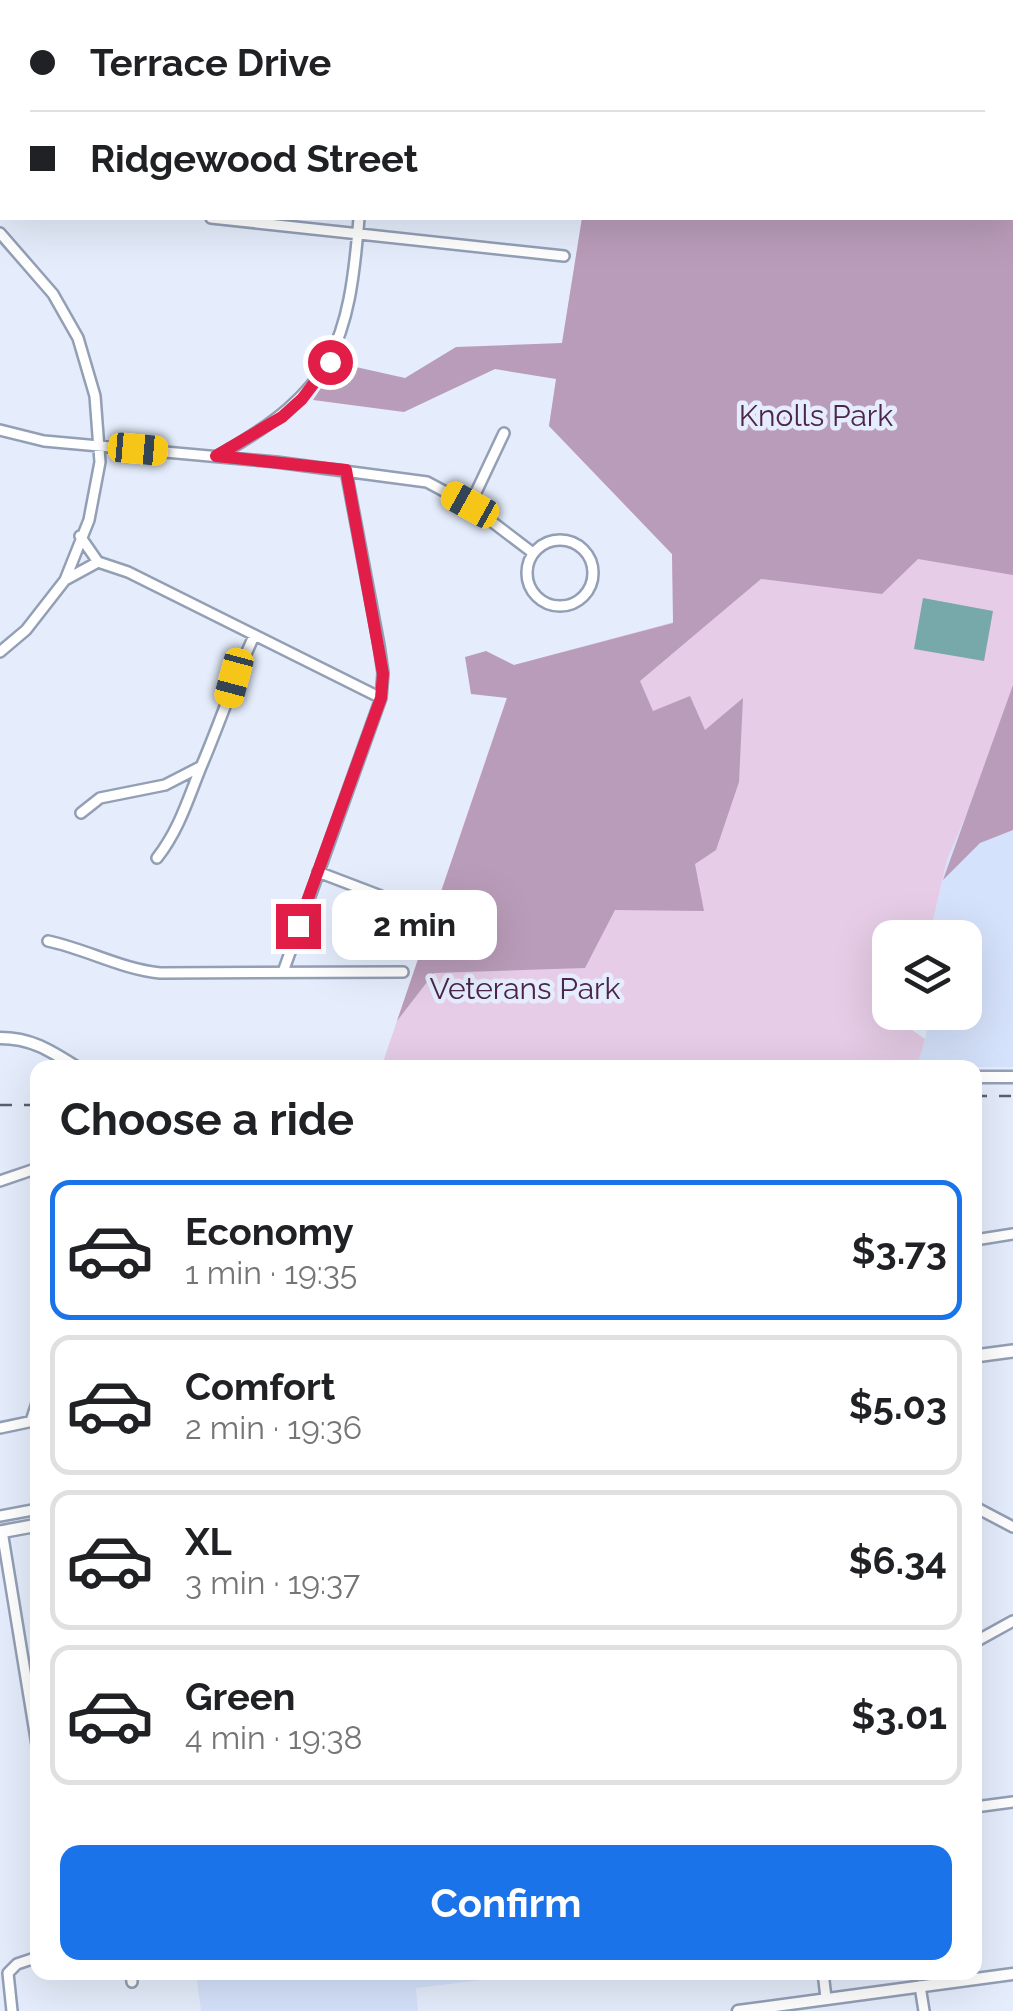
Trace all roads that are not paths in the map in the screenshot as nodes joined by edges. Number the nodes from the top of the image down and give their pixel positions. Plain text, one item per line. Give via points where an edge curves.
1 (229, 220) edge
2 (359, 220) edge
3 (0, 233) edge
4 (358, 234) junction
5 (11, 245) junction
6 (0, 254) edge
7 (564, 256) dead end
8 (0, 430) edge
9 (504, 432) dead end
10 (99, 446) junction
11 (216, 456) junction
12 (346, 470) junction
13 (470, 505) junction
14 (80, 536) junction
15 (533, 552) junction
16 (98, 562) junction
17 (65, 580) junction
18 (254, 636) junction
19 (0, 652) edge
20 (381, 698) junction
21 (202, 765) junction
22 (81, 813) dead end
23 (157, 858) dead end
24 (318, 872) junction
25 (381, 896) dead end
26 (48, 941) dead end
27 (284, 972) junction
28 (403, 972) dead end
29 (0, 1038) edge
30 (66, 1060) edge
31 (982, 1077) edge
32 (1013, 1077) edge
33 (30, 1171) edge
34 (0, 1181) edge
35 (1013, 1234) edge
36 (982, 1239) edge
37 (1013, 1350) edge
38 (982, 1355) edge
39 (30, 1422) edge
40 (0, 1428) edge
41 (30, 1510) edge
42 (982, 1510) edge
43 (0, 1516) edge
44 (30, 1526) edge
45 (1013, 1526) edge
46 (1, 1531) edge
47 (1013, 1620) edge
48 (982, 1638) edge
49 (30, 1703) edge
50 (1013, 1802) edge
51 (982, 1806) edge
52 (30, 1960) edge
53 (4, 1972) edge
54 (1013, 1974) edge
55 (982, 1978) edge
56 (824, 1980) edge
57 (966, 1980) edge
58 (920, 1986) junction
59 (826, 1998) junction
60 (12, 2011) edge
61 (738, 2011) edge
62 (924, 2011) edge

1 - 4 street
2 - 4 street
3 - 5 street
4 - 7 street
4 - 11 street via 350,306 330,362 282,417
5 - 6 street
5 - 10 street via 53,294 78,338 95,396
8 - 10 street
9 - 13 street
10 - 11 street
10 - 14 street via 89,520
11 - 12 street
12 - 13 street via 427,482
12 - 20 street via 383,674
13 - 15 street
14 - 16 street
14 - 17 street
15 - 15 street via 552,540 575,543 594,571 587,593 570,605 540,600 526,572
16 - 17 street
16 - 18 street
17 - 19 street
18 - 20 street
18 - 21 street
20 - 24 street
21 - 22 street via 165,785 100,798
21 - 23 street
24 - 25 street
24 - 27 street
26 - 27 street via 143,972
27 - 28 street
29 - 30 street via 46,1046
31 - 32 street
33 - 34 street
35 - 36 street
37 - 38 main road
39 - 40 street
41 - 43 street
42 - 45 street
44 - 46 main road
46 - 49 street
47 - 48 street
50 - 51 street
52 - 53 street
53 - 60 street
54 - 55 street
56 - 59 street
57 - 58 street
58 - 59 street
58 - 62 street
59 - 61 street

